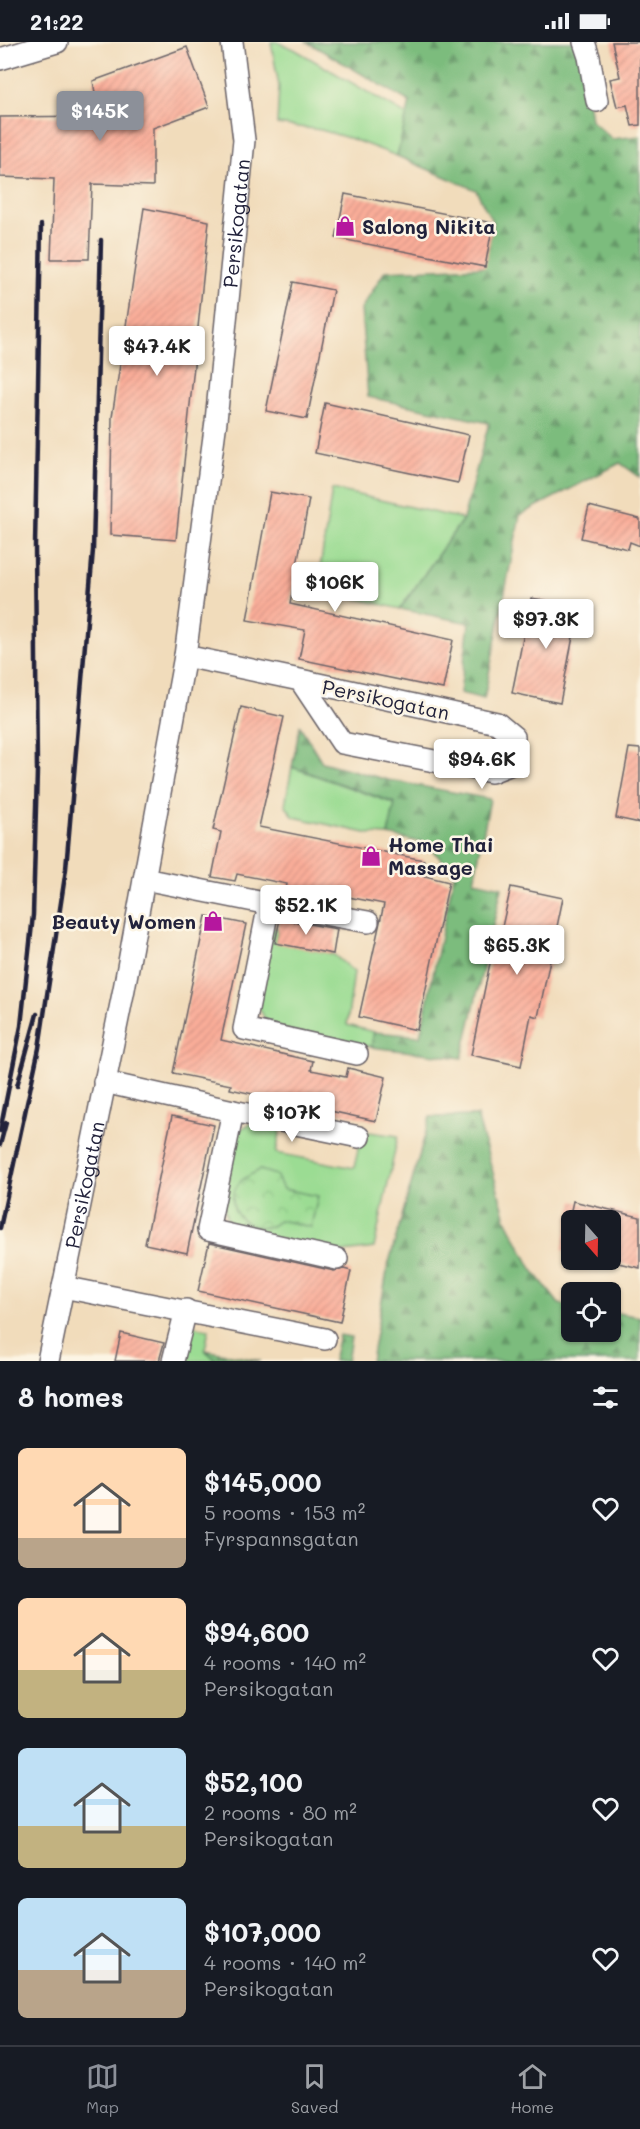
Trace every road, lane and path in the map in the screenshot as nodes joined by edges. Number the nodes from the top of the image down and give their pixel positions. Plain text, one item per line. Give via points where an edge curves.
1 (57, 42) edge
2 (232, 42) edge
3 (584, 42) edge
4 (0, 59) edge
5 (597, 101) dead end
6 (185, 656) junction
7 (300, 680) junction
8 (144, 879) junction
9 (269, 904) junction
10 (368, 922) dead end
11 (357, 1054) dead end
12 (104, 1082) junction
13 (233, 1111) junction
14 (359, 1137) dead end
15 (338, 1259) dead end
16 (63, 1287) junction
17 (186, 1310) junction
18 (325, 1339) dead end
19 (48, 1361) edge
20 (173, 1361) edge

1 - 4 street
2 - 6 street, Persikogatan via 244,140 216,421
3 - 5 street
6 - 7 street, Persikogatan
6 - 8 street, Persikogatan
7 - 7 street, Persikogatan via 342,743 491,772 509,765 514,737 497,723
8 - 9 street
8 - 12 street, Persikogatan
9 - 10 street
9 - 11 street via 244,1029
12 - 13 street
12 - 16 street, Persikogatan
13 - 14 street
13 - 15 street via 208,1230
16 - 17 street
16 - 19 street, Persikogatan
17 - 18 street
17 - 20 street

